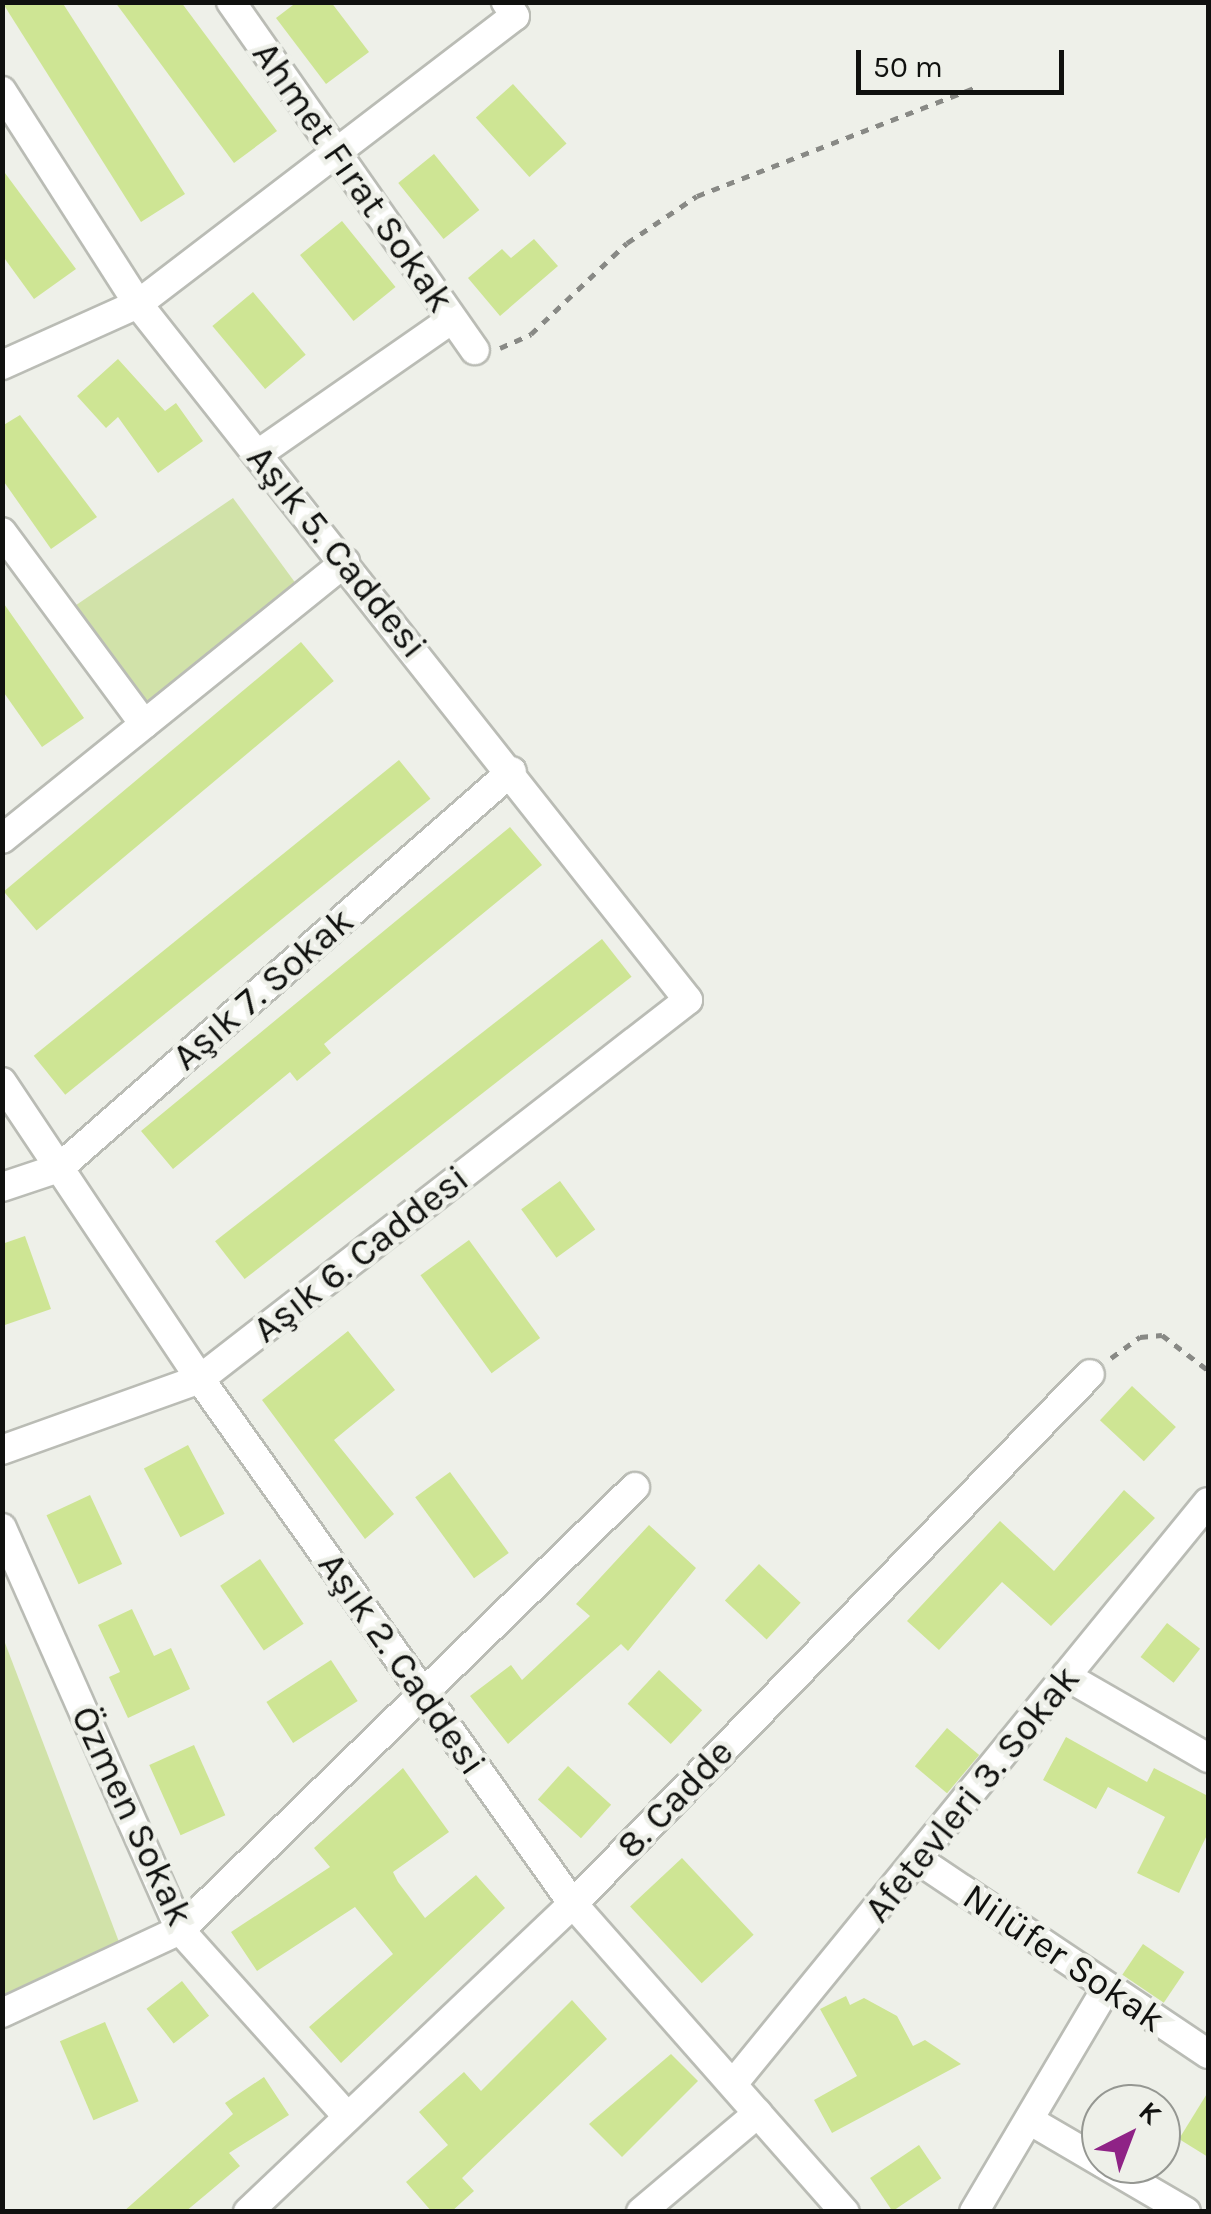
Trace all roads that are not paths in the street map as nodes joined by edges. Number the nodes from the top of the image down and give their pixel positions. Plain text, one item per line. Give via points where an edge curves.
1 (231, 2) edge
2 (511, 9) edge
3 (2, 91) edge
4 (335, 154) junction
5 (138, 304) junction
6 (452, 318) junction
7 (475, 350) road end
8 (2, 365) edge
9 (258, 454) junction
10 (2, 532) edge
11 (344, 562) junction
12 (144, 724) junction
13 (512, 771) junction
14 (2, 839) edge
15 (688, 1000) joint
16 (2, 1082) edge
17 (60, 1168) junction
18 (2, 1187) edge
19 (1090, 1374) road end
20 (200, 1379) junction
21 (2, 1450) edge
22 (635, 1487) dead end
23 (1208, 1502) edge
24 (2, 1528) edge
25 (1066, 1676) junction
26 (423, 1693) junction
27 (1208, 1758) edge
28 (920, 1862) junction
29 (573, 1904) junction
30 (180, 1930) junction
31 (1108, 1987) junction
32 (2, 2013) edge
33 (1208, 2054) edge
34 (733, 2084) junction
35 (758, 2113) junction
36 (348, 2117) junction
37 (1028, 2120) junction
38 (1081, 2150) edge
39 (1139, 2184) edge
40 (248, 2212) edge
41 (641, 2212) edge
42 (846, 2212) edge
43 (974, 2212) edge
44 (1186, 2212) edge

1 - 4 street, Ahmet Fırat Sokak
2 - 4 street
3 - 5 street, Aşık 5. Caddesi
4 - 5 street
4 - 6 street, Ahmet Fırat Sokak
5 - 8 street
5 - 9 street, Aşık 5. Caddesi
6 - 7 street, Ahmet Fırat Sokak
6 - 9 street
9 - 11 street, Aşık 5. Caddesi
10 - 12 street
11 - 12 street
11 - 13 street, Aşık 5. Caddesi
12 - 14 street
13 - 15 street, Aşık 5. Caddesi
13 - 17 street, Aşık 7. Sokak
15 - 20 street, Aşık 6. Caddesi
16 - 17 street, Aşık 2. Caddesi
17 - 18 street, Aşık 7. Sokak
17 - 20 street, Aşık 2. Caddesi
19 - 29 street, 8. Cadde
20 - 21 street, Aşık 6. Caddesi
20 - 26 street, Aşık 2. Caddesi
22 - 26 street
23 - 25 street, Afetevleri 3. Sokak
24 - 30 street, Özmen Sokak
25 - 27 street
25 - 28 street, Afetevleri 3. Sokak
26 - 29 street, Aşık 2. Caddesi
26 - 30 street
28 - 31 street, Nilüfer Sokak
28 - 34 street, Afetevleri 3. Sokak
29 - 34 street, Aşık 2. Caddesi
29 - 36 street, 8. Cadde
30 - 32 street
30 - 36 street, Özmen Sokak
31 - 33 street, Nilüfer Sokak
31 - 37 street
34 - 35 street, Aşık 2. Caddesi
35 - 41 street
35 - 42 street, Aşık 2. Caddesi
36 - 40 street, 8. Cadde
37 - 38 street
37 - 43 street
39 - 44 street

